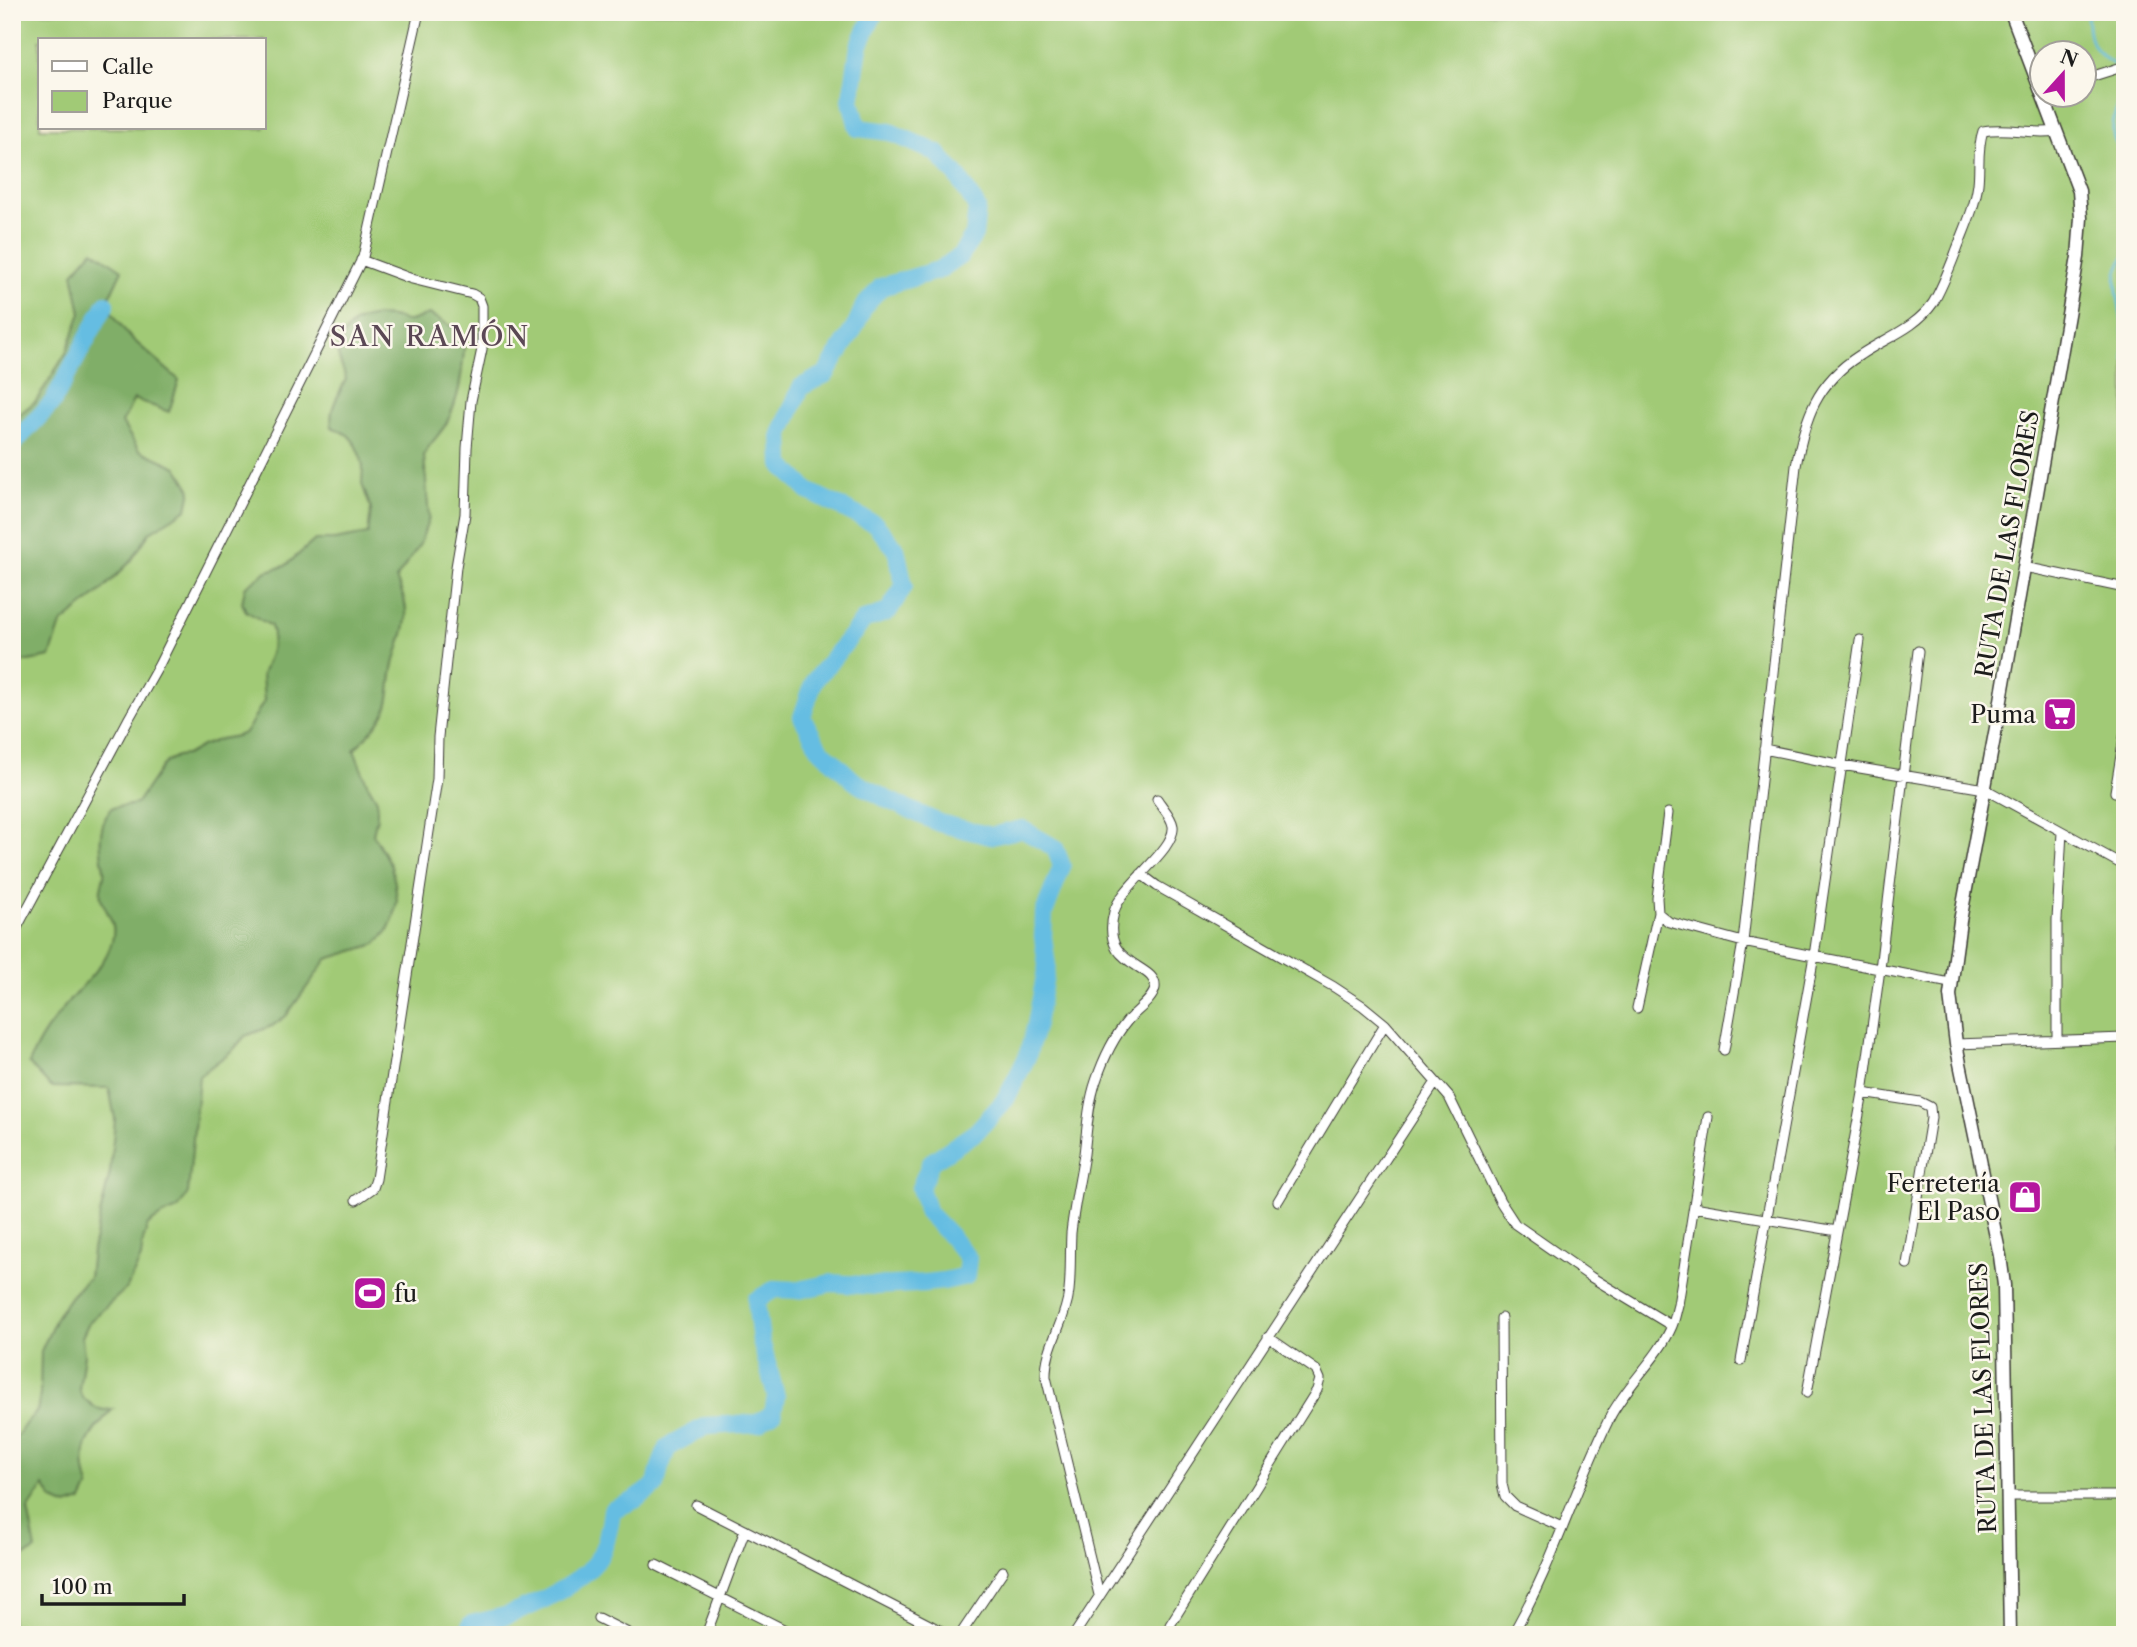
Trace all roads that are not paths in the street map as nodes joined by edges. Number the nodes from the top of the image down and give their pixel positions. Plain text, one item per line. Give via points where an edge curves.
1 (419, 12) edge
2 (2011, 12) edge
3 (2028, 57) edge
4 (2125, 66) edge
5 (2098, 75) edge
6 (2047, 108) edge
7 (2056, 131) junction
8 (361, 260) junction
9 (2024, 566) junction
10 (2125, 588) edge
11 (1860, 640) dead end
12 (1918, 651) dead end
13 (2125, 731) edge
14 (1764, 749) junction
15 (1842, 765) junction
16 (1902, 775) junction
17 (1985, 789) junction
18 (2115, 792) dead end
19 (1157, 799) dead end
20 (1668, 813) dead end
21 (2062, 832) junction
22 (2125, 866) edge
23 (1141, 874) junction
24 (1658, 913) junction
25 (12, 937) edge
26 (1743, 942) junction
27 (1814, 956) junction
28 (1880, 968) junction
29 (1950, 983) junction
30 (1637, 1007) dead end
31 (1385, 1024) junction
32 (2125, 1038) edge
33 (2057, 1040) junction
34 (1956, 1044) junction
35 (1724, 1050) dead end
36 (1436, 1082) junction
37 (1863, 1093) junction
38 (1708, 1117) dead end
39 (356, 1200) dead end
40 (1278, 1201) dead end
41 (1694, 1207) junction
42 (1766, 1220) junction
43 (1837, 1231) junction
44 (1907, 1264) dead end
45 (1500, 1318) dead end
46 (1672, 1326) junction
47 (1268, 1337) junction
48 (1741, 1362) dead end
49 (1807, 1393) dead end
50 (2009, 1496) junction
51 (2125, 1496) edge
52 (696, 1505) dead end
53 (1562, 1527) junction
54 (744, 1530) junction
55 (656, 1565) dead end
56 (1003, 1571) dead end
57 (1099, 1595) junction
58 (720, 1597) junction
59 (598, 1618) dead end
60 (1170, 1625) dead end
61 (632, 1635) edge
62 (706, 1635) edge
63 (795, 1635) edge
64 (949, 1635) edge
65 (960, 1635) edge
66 (1074, 1635) edge
67 (1513, 1635) edge
68 (2010, 1635) edge

1 - 8 street
2 - 3 main road, RUTA DE LAS FLORES
4 - 5 street
6 - 7 main road, RUTA DE LAS FLORES
7 - 9 main road, RUTA DE LAS FLORES via 2079,191 2081,218
7 - 14 street via 1983,131 1974,204 1932,304 1901,333 1859,355 1830,380 1815,401 1802,432 1796,466
8 - 25 street via 159,666
8 - 39 street via 479,298 482,349 471,401 465,514 437,779 376,1179 373,1188
9 - 10 street
9 - 17 main road, RUTA DE LAS FLORES
11 - 15 street
12 - 16 street
13 - 18 street
14 - 15 street
14 - 26 street
15 - 16 street
15 - 27 street
16 - 17 street
16 - 28 street
17 - 21 street
17 - 29 main road, RUTA DE LAS FLORES
19 - 23 street via 1174,829
20 - 24 street
21 - 22 street
21 - 33 street
23 - 31 street via 1334,987
23 - 57 street via 1115,909 1113,939 1120,954 1148,972 1156,986 1106,1055 1095,1083 1073,1222 1069,1293 1045,1363
24 - 26 street via 1669,922
24 - 30 street
26 - 27 street
26 - 35 street
27 - 28 street
27 - 42 street
28 - 29 street
28 - 37 street
29 - 34 main road, RUTA DE LAS FLORES
31 - 36 street
31 - 40 street
32 - 33 street
33 - 34 street
34 - 50 main road, RUTA DE LAS FLORES via 2004,1285
36 - 46 street via 1449,1097 1515,1224
36 - 47 street
37 - 43 street
37 - 44 street via 1930,1107
38 - 41 street
41 - 42 street
41 - 46 street
42 - 43 street
42 - 48 street
43 - 49 street
45 - 53 street via 1502,1484 1515,1506
46 - 53 street via 1609,1418
47 - 57 street
47 - 60 street via 1315,1370 1320,1380 1317,1390
50 - 51 street
50 - 68 main road, RUTA DE LAS FLORES
52 - 54 street
53 - 67 street via 1532,1602
54 - 58 street
54 - 64 street
55 - 58 street
56 - 65 street
57 - 66 street
58 - 62 street
58 - 63 street
59 - 61 street

